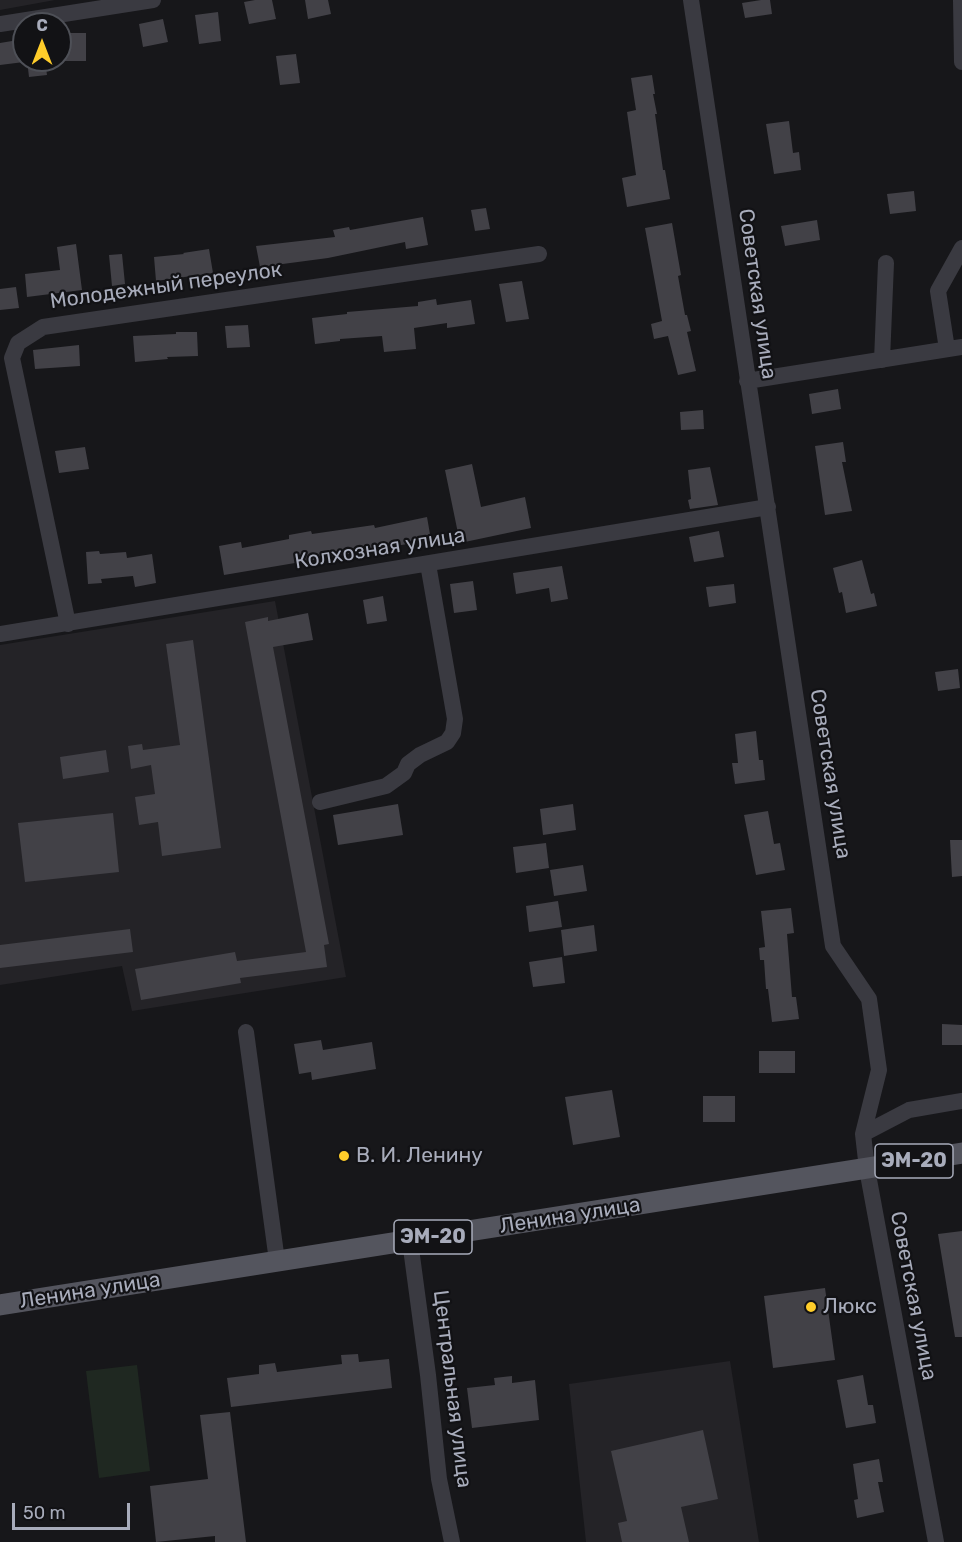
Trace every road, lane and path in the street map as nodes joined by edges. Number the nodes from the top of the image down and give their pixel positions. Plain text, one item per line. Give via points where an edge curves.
1 (153, 0) edge
2 (691, 0) edge
3 (961, 0) edge
4 (0, 24) edge
5 (962, 62) edge
6 (962, 248) edge
7 (539, 254) dead end
8 (886, 263) dead end
9 (955, 348) edge
10 (882, 360) junction
11 (747, 381) junction
12 (768, 507) junction
13 (429, 564) junction
14 (68, 624) junction
15 (0, 634) edge
16 (320, 802) dead end
17 (246, 1032) dead end
18 (962, 1101) edge
19 (863, 1134) junction
20 (962, 1154) edge
21 (867, 1169) junction
22 (410, 1241) junction
23 (277, 1261) junction
24 (0, 1305) edge
25 (452, 1542) edge
26 (936, 1542) edge

1 - 4 street
2 - 11 street, Советская улица
3 - 5 street
6 - 9 street via 938,291
7 - 14 street, Молодежный переулок via 43,327 18,343 12,358
8 - 10 street
9 - 10 street
10 - 11 street
11 - 12 street, Советская улица
12 - 13 street, Колхозная улица
12 - 19 street, Советская улица via 833,946 869,999 879,1070
13 - 14 street, Колхозная улица
13 - 16 street via 455,719 453,733 447,742 408,764 404,773 386,786
14 - 15 street, Колхозная улица
17 - 23 street
18 - 19 street via 909,1110
19 - 21 street, Советская улица
20 - 21 main road, Ленина улица / ЭМ-20
21 - 22 main road, Ленина улица / ЭМ-20
21 - 26 street, Советская улица
22 - 23 main road, Ленина улица / ЭМ-20
22 - 25 street, Центральная улица via 439,1479
23 - 24 main road, Ленина улица / ЭМ-20

